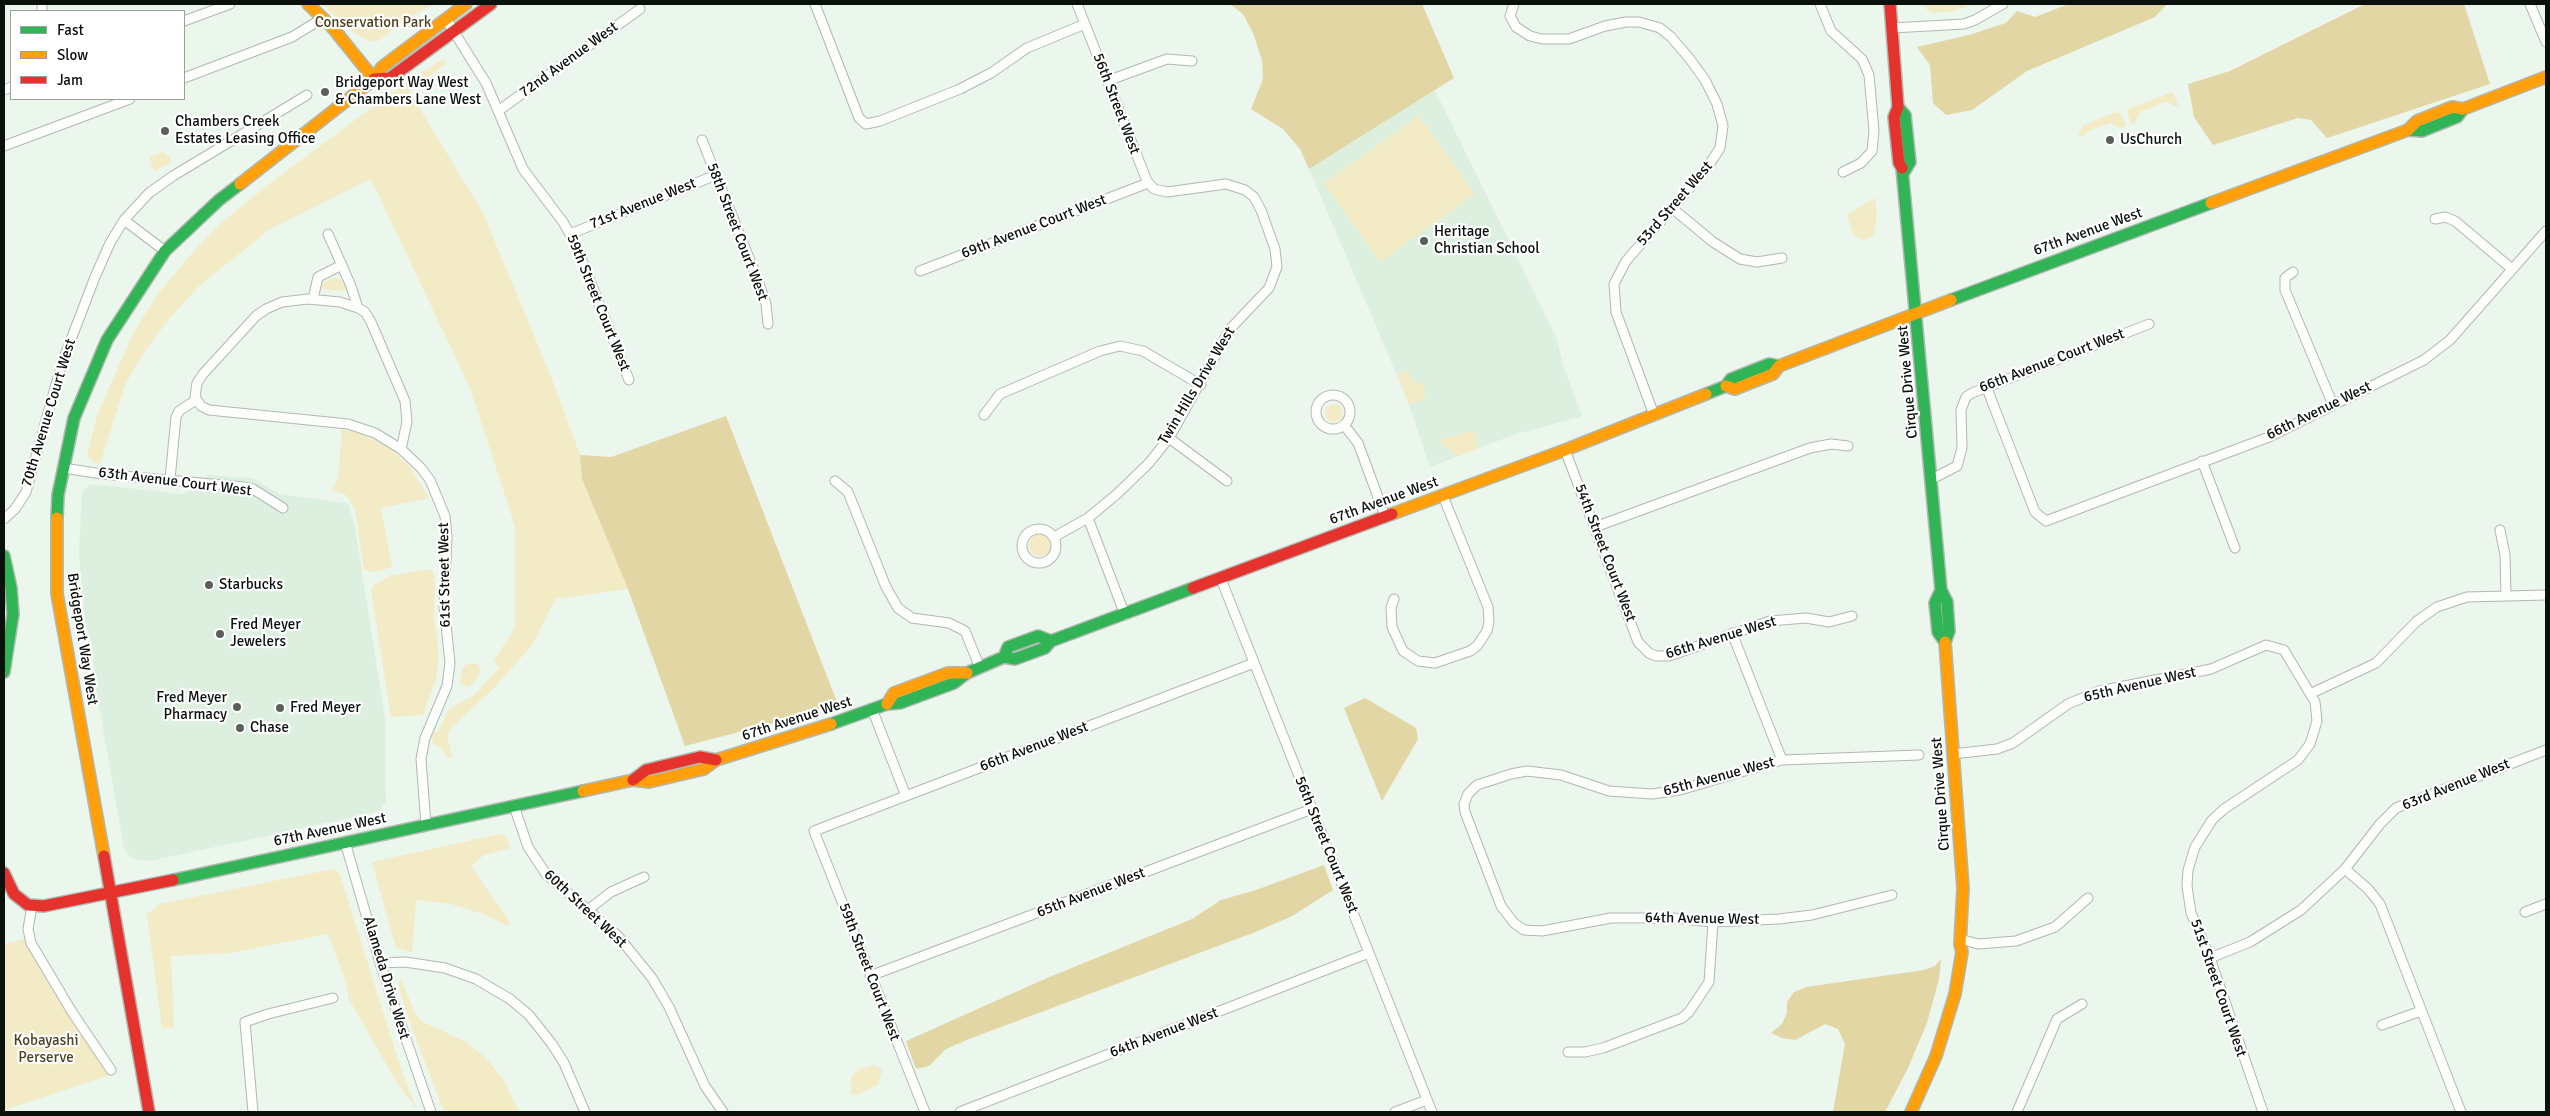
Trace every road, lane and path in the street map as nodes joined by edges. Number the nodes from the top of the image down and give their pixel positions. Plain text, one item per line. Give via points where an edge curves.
1 (230, 4) edge
2 (308, 4) edge
3 (466, 4) edge
4 (491, 4) edge
5 (815, 4) edge
6 (1077, 4) edge
7 (1514, 4) edge
8 (1820, 4) edge
9 (1890, 4) edge
10 (2003, 4) edge
11 (2530, 4) edge
12 (640, 9) dead end
13 (323, 18) junction
14 (446, 19) junction
15 (185, 21) edge
16 (1085, 24) junction
17 (1892, 28) junction
18 (453, 31) junction
19 (2546, 42) edge
20 (1192, 61) dead end
21 (2546, 77) edge
22 (185, 78) edge
23 (374, 79) junction
24 (1107, 81) junction
25 (308, 95) dead end
26 (127, 100) edge
27 (498, 111) junction
28 (702, 140) dead end
29 (4, 146) edge
30 (1843, 172) dead end
31 (716, 175) junction
32 (1148, 183) junction
33 (1672, 208) junction
34 (2435, 219) dead end
35 (124, 220) junction
36 (2546, 231) edge
37 (328, 234) dead end
38 (570, 234) junction
39 (165, 251) junction
40 (1782, 258) dead end
41 (342, 265) junction
42 (2512, 269) junction
43 (920, 271) dead end
44 (2294, 272) dead end
45 (313, 299) junction
46 (358, 308) junction
47 (1917, 313) junction
48 (768, 324) dead end
49 (2149, 324) dead end
50 (630, 380) dead end
51 (1201, 385) junction
52 (1986, 386) junction
53 (196, 400) junction
54 (2333, 405) junction
55 (984, 415) dead end
56 (1654, 415) junction
57 (1344, 425) dead end
58 (1169, 438) junction
59 (1848, 446) dead end
60 (401, 449) junction
61 (1565, 450) junction
62 (2202, 462) junction
63 (63, 468) junction
64 (170, 479) junction
65 (1932, 479) junction
66 (836, 481) dead end
67 (1227, 481) dead end
68 (1443, 496) junction
69 (283, 508) dead end
70 (1385, 516) junction
71 (1088, 518) junction
72 (4, 519) edge
73 (1595, 527) junction
74 (2500, 530) dead end
75 (1054, 537) dead end
76 (2235, 548) dead end
77 (4, 556) edge
78 (1221, 579) junction
79 (2546, 594) edge
80 (2506, 595) junction
81 (1394, 599) dead end
82 (1125, 615) junction
83 (1852, 616) dead end
84 (1732, 633) junction
85 (1649, 653) joint
86 (1254, 663) junction
87 (980, 668) junction
88 (4, 672) edge
89 (2312, 693) junction
90 (872, 709) junction
91 (2546, 750) edge
92 (1953, 754) junction
93 (1919, 755) dead end
94 (1782, 760) junction
95 (906, 796) junction
96 (514, 806) junction
97 (1312, 809) junction
98 (426, 825) junction
99 (814, 831) joint
100 (345, 842) junction
101 (2345, 869) junction
102 (4, 873) edge
103 (644, 878) dead end
104 (112, 894) junction
105 (1892, 895) dead end
106 (2088, 898) dead end
107 (2546, 904) edge
108 (32, 906) junction
109 (589, 909) junction
110 (2525, 912) dead end
111 (1712, 922) junction
112 (1514, 923) joint
113 (1960, 942) junction
114 (1369, 953) junction
115 (2210, 958) junction
116 (380, 963) junction
117 (870, 976) junction
118 (333, 998) dead end
119 (2082, 1004) dead end
120 (2421, 1011) junction
121 (2382, 1025) dead end
122 (1568, 1052) dead end
123 (111, 1070) dead end
124 (1427, 1100) junction
125 (149, 1112) edge
126 (253, 1112) edge
127 (432, 1112) edge
128 (585, 1112) edge
129 (723, 1112) edge
130 (925, 1112) edge
131 (960, 1112) edge
132 (1394, 1112) edge
133 (1432, 1112) edge
134 (1902, 1112) edge
135 (1911, 1112) edge
136 (2017, 1112) edge
137 (2263, 1112) edge
138 (2461, 1112) edge

1 - 15 street
2 - 13 street
3 - 14 street, Bridgeport Way West
4 - 18 street, Bridgeport Way West
5 - 16 street via 859,118 866,124 931,101 986,76 1027,48
6 - 16 street, 56th Street West
7 - 33 street, 53rd Street West via 1510,16 1516,27 1542,39 1569,39 1614,23 1639,22 1660,28 1672,36 1714,96 1723,136 1714,158
8 - 30 street via 1831,31 1862,59 1869,75 1874,131 1872,151 1862,163
9 - 17 street, Cirque Drive West
10 - 17 street via 1964,24
11 - 19 street
12 - 27 street, 72nd Avenue West
13 - 22 street via 292,37
13 - 23 street
14 - 18 street, 59th Street Court West
14 - 23 street, Bridgeport Way West via 382,67
16 - 24 street, 56th Street West
17 - 47 street, Cirque Drive West via 1898,107 1905,115 1910,162 1904,172
18 - 23 street, Bridgeport Way West via 390,78
18 - 27 street, 59th Street Court West via 477,66
20 - 24 street via 1167,59
21 - 47 street, 67th Avenue West via 2464,109 2457,117 2422,131 2408,130
23 - 39 street, Bridgeport Way West via 219,200
24 - 32 street, 56th Street West
25 - 35 street, 70th Avenue Court West via 173,176 149,193
26 - 29 street
27 - 38 street, 59th Street Court West via 523,169
28 - 31 street, 58th Street Court West
31 - 38 street, 71st Avenue West
31 - 48 street, 58th Street Court West via 761,288
32 - 43 street, 69th Avenue Court West
32 - 51 street, Twin Hills Drive West via 1158,191 1167,192 1221,184 1241,187 1257,201 1275,249 1276,272 1269,288 1230,329
33 - 40 street via 1713,242 1740,259 1757,262
33 - 56 street, 53rd Street West via 1621,268 1613,293 1620,324
34 - 42 street via 2445,217 2455,221
35 - 39 street
35 - 72 street, 70th Avenue Court West via 95,277 62,363 26,492
36 - 42 street, 66th Avenue West
37 - 41 street
38 - 50 street, 59th Street Court West
39 - 63 street, Bridgeport Way West via 107,340 74,418
41 - 45 street via 318,277
41 - 46 street
42 - 54 street, 66th Avenue West via 2441,348 2424,360
44 - 54 street via 2285,278 2285,290
45 - 46 street
45 - 53 street via 282,302 256,316 200,378
46 - 60 street via 371,322 405,401 407,422
47 - 56 street, 67th Avenue West via 1779,366 1773,374 1735,389 1726,386
47 - 65 street, Cirque Drive West
49 - 52 street, 66th Avenue Court West
51 - 55 street via 1143,351 1120,346 1100,351 1000,394
51 - 58 street, Twin Hills Drive West
52 - 62 street, 66th Avenue West via 2036,512 2046,520
52 - 65 street, 66th Avenue Court West via 1962,403 1962,448 1957,466
53 - 60 street via 204,408 217,411 348,424 376,433
53 - 64 street via 176,417
54 - 62 street, 66th Avenue West via 2269,436
56 - 61 street, 67th Avenue West
57 - 70 street via 1358,443
58 - 67 street
58 - 71 street, Twin Hills Drive West via 1134,479
59 - 73 street via 1832,444 1810,448
60 - 98 street, 61st Street West via 422,468 434,488 445,516 447,536 444,606 449,674 442,700 425,738 422,755
61 - 68 street, 67th Avenue West
61 - 73 street, 54th Street Court West
62 - 76 street
63 - 64 street, 63th Avenue Court West
63 - 104 street, Bridgeport Way West via 56,519 58,594
64 - 69 street, 63th Avenue Court West via 254,490
65 - 92 street, Cirque Drive West via 1941,590 1947,602 1949,631 1945,642
66 - 87 street via 848,492 886,587 898,608 912,618 950,623 965,631
68 - 70 street, 67th Avenue West
68 - 81 street via 1488,607 1487,631 1470,651 1435,663 1418,661 1403,651 1392,627
70 - 78 street, 67th Avenue West
71 - 75 street, Twin Hills Drive West
71 - 82 street
73 - 85 street, 54th Street Court West via 1638,642
74 - 80 street via 2505,555
77 - 88 street via 13,614
78 - 82 street, 67th Avenue West
78 - 86 street, 56th Street Court West
79 - 80 street
80 - 89 street via 2467,597 2436,607 2416,621 2376,663
82 - 87 street, 67th Avenue West via 1051,641 1045,648 1015,659 1004,657
83 - 84 street, 66th Avenue West via 1829,622 1806,618 1782,619
84 - 85 street, 66th Avenue West via 1669,656
84 - 94 street
86 - 95 street, 66th Avenue West
86 - 97 street, 56th Street Court West
87 - 90 street, 67th Avenue West via 967,673 948,672 894,693 886,704
89 - 92 street, 65th Avenue West via 2284,650 2266,645 2211,669 2083,696 2013,743 1997,749
89 - 115 street, 51st Street Court West via 2317,721 2305,752 2212,820 2190,861 2188,899
90 - 95 street
90 - 96 street, 67th Avenue West via 716,760 704,769 649,782 633,780
91 - 101 street, 63rd Avenue West via 2401,806 2380,824
92 - 113 street, Cirque Drive West via 1962,876
93 - 94 street, 65th Avenue West
94 - 112 street, 65th Avenue West via 1680,790 1659,793 1609,791 1560,775 1527,771 1477,785 1468,794 1465,812 1501,906
95 - 99 street, 66th Avenue West
96 - 98 street, 67th Avenue West
96 - 109 street, 60th Street West via 522,833 537,862 559,887
97 - 114 street, 56th Street Court West
97 - 117 street, 65th Avenue West
98 - 100 street, 67th Avenue West
99 - 117 street, 59th Street Court West
100 - 104 street, 67th Avenue West
100 - 116 street, Alameda Drive West
101 - 115 street, 63rd Avenue West via 2317,898 2285,922 2250,942
101 - 120 street via 2380,904
102 - 108 street via 14,894
103 - 109 street via 611,892
104 - 108 street, 67th Avenue West
104 - 125 street, Bridgeport Way West
105 - 111 street, 64th Avenue West via 1812,915 1750,922
106 - 113 street via 2055,927 2016,941
107 - 110 street
108 - 123 street via 28,929 31,943
109 - 129 street, 60th Street West via 618,936 652,978 705,1086
111 - 112 street, 64th Avenue West via 1611,918 1534,931 1524,930
111 - 122 street via 1709,982 1689,1012 1682,1018 1603,1048
113 - 134 street, Cirque Drive West via 1953,951 1935,1035
113 - 135 street, Cirque Drive West via 1961,956 1948,1022
114 - 124 street, 56th Street Court West
114 - 131 street, 64th Avenue West
115 - 137 street, 51st Street Court West
116 - 127 street, Alameda Drive West
116 - 128 street via 408,962 445,968 476,979 510,999 529,1015 552,1044 564,1063
117 - 130 street, 59th Street Court West
118 - 126 street via 246,1022
119 - 136 street via 2057,1019
120 - 121 street
120 - 138 street
124 - 132 street
124 - 133 street, 56th Street Court West

